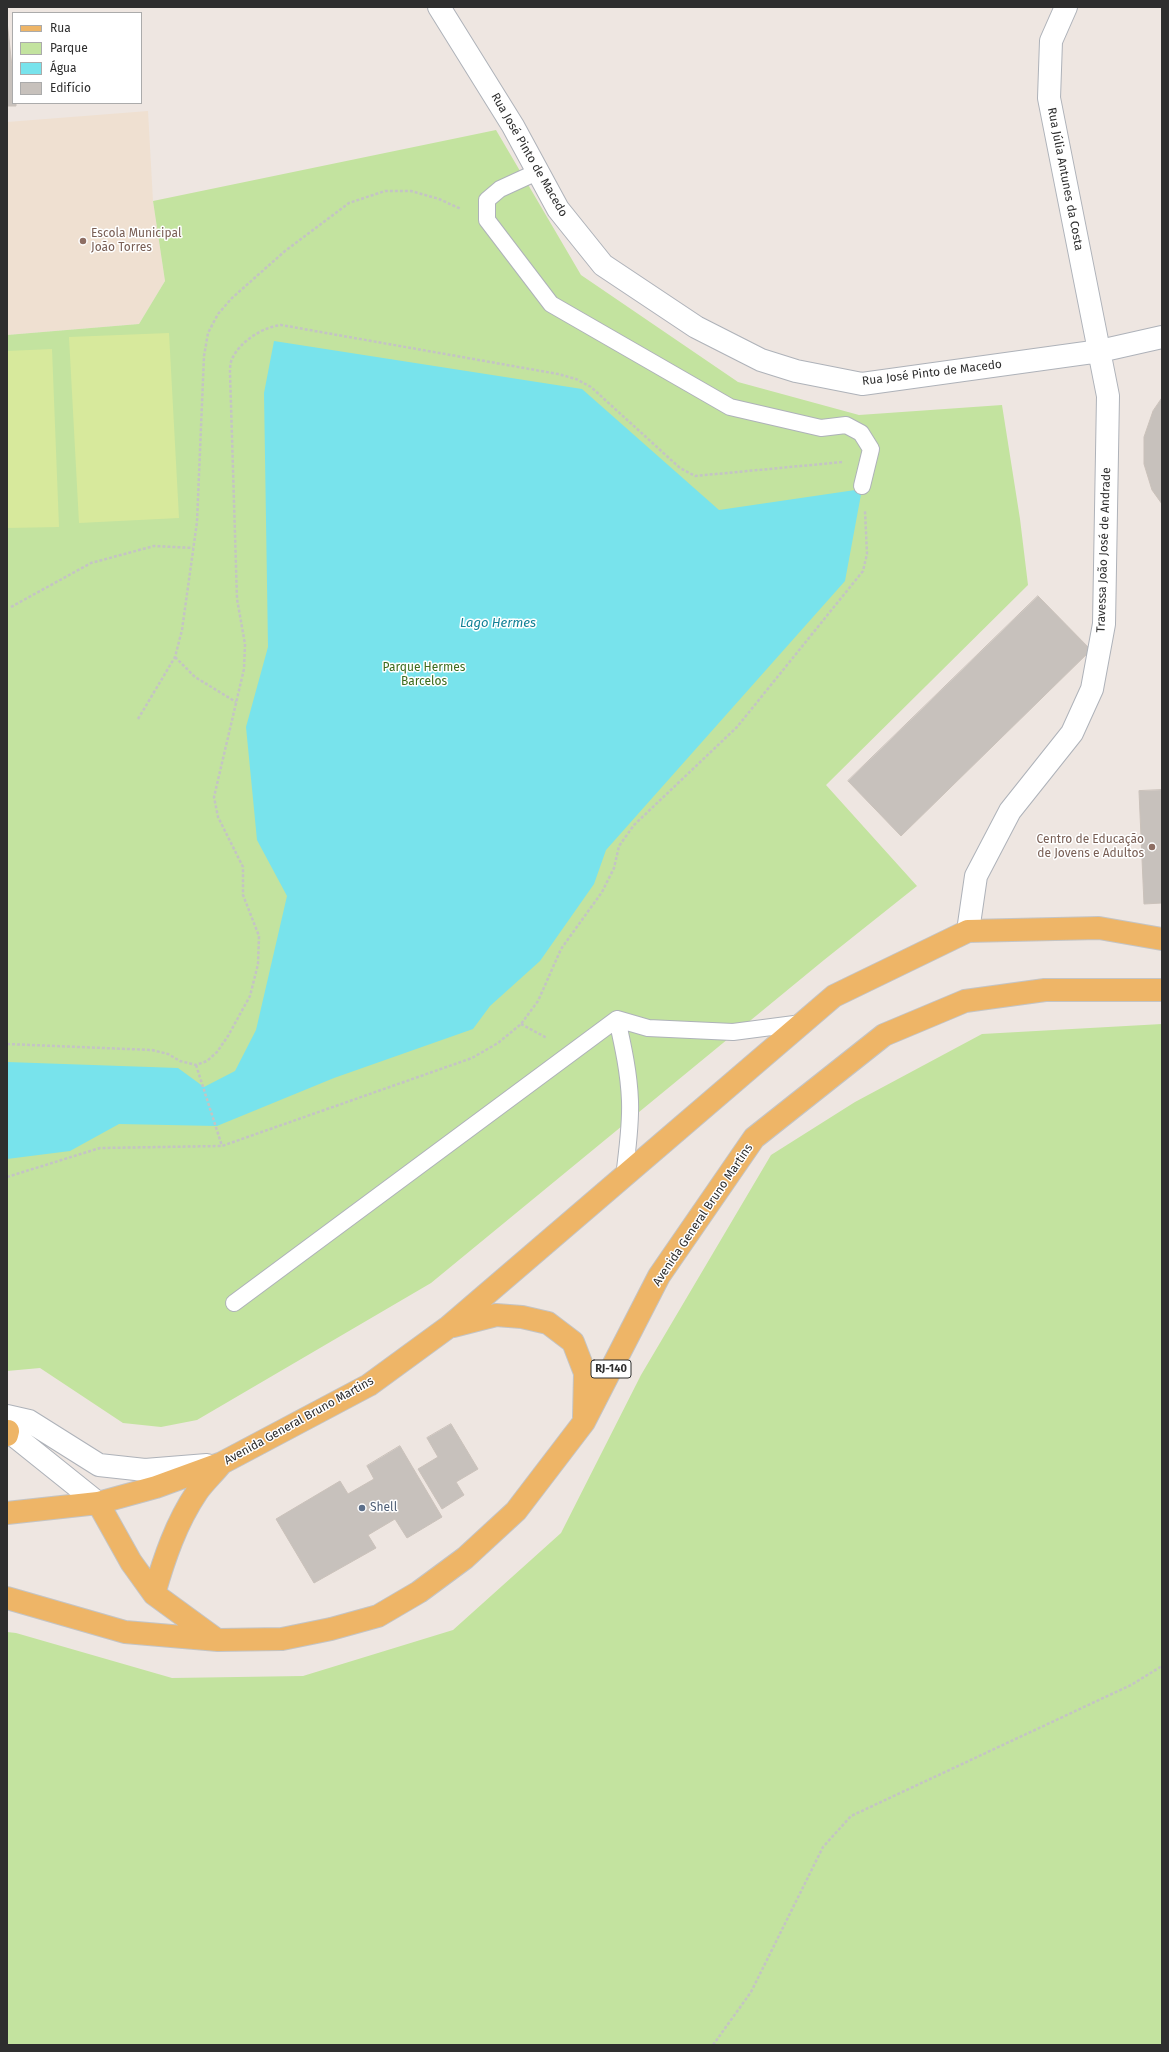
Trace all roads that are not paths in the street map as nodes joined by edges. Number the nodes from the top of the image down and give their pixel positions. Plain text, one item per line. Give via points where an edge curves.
1 (439, 7) edge
2 (1066, 7) edge
3 (537, 172) junction
4 (1162, 337) edge
5 (1100, 351) junction
6 (862, 486) road end
7 (968, 931) junction
8 (1162, 939) edge
9 (1162, 990) edge
10 (617, 1019) junction
11 (802, 1023) junction
12 (624, 1177) junction
13 (234, 1303) dead end
14 (447, 1328) junction
15 (584, 1422) junction
16 (7, 1428) edge
17 (222, 1463) junction
18 (98, 1503) junction
19 (7, 1513) edge
20 (154, 1594) junction
21 (7, 1598) edge
22 (218, 1640) junction

1 - 3 street, Rua José Pinto de Macedo via 513,126
2 - 5 street, Rua Júlia Antunes da Costa via 1052,41 1049,98
3 - 5 street, Rua José Pinto de Macedo via 558,209 603,265 696,327 761,360 796,371 862,384
3 - 6 lane via 500,189 487,200 487,220 551,304 730,407 821,428 846,425 861,433 871,449
4 - 5 street, Rua José Pinto de Macedo
5 - 7 street, Travessa João José de Andrade via 1108,396 1104,616 1092,689 1072,732 1010,812 976,876
7 - 8 main road, Avenida General Bruno Martins via 1099,928
7 - 11 main road, Avenida General Bruno Martins via 834,996
9 - 15 main road, Avenida General Bruno Martins / RJ-140 via 1044,990 965,1000 884,1035 754,1138 659,1276
10 - 11 lane via 648,1028 733,1032
10 - 12 lane via 626,1060 630,1102
10 - 13 lane
11 - 12 main road, Avenida General Bruno Martins
12 - 14 main road, Avenida General Bruno Martins
14 - 15 main road via 496,1315 548,1323 573,1342 585,1373
14 - 17 main road, Avenida General Bruno Martins via 369,1385
15 - 22 main road, Avenida General Bruno Martins / RJ-140 via 516,1511 465,1558 420,1592 378,1616 331,1628 282,1639
16 - 17 street via 29,1421 99,1465 145,1470
16 - 18 street
17 - 18 main road, Avenida General Bruno Martins via 156,1487
17 - 20 main road via 197,1492 177,1529 165,1556
18 - 19 main road, Avenida General Bruno Martins
18 - 20 main road via 131,1562
20 - 22 main road
21 - 22 main road, Avenida General Bruno Martins / RJ-140 via 125,1632

